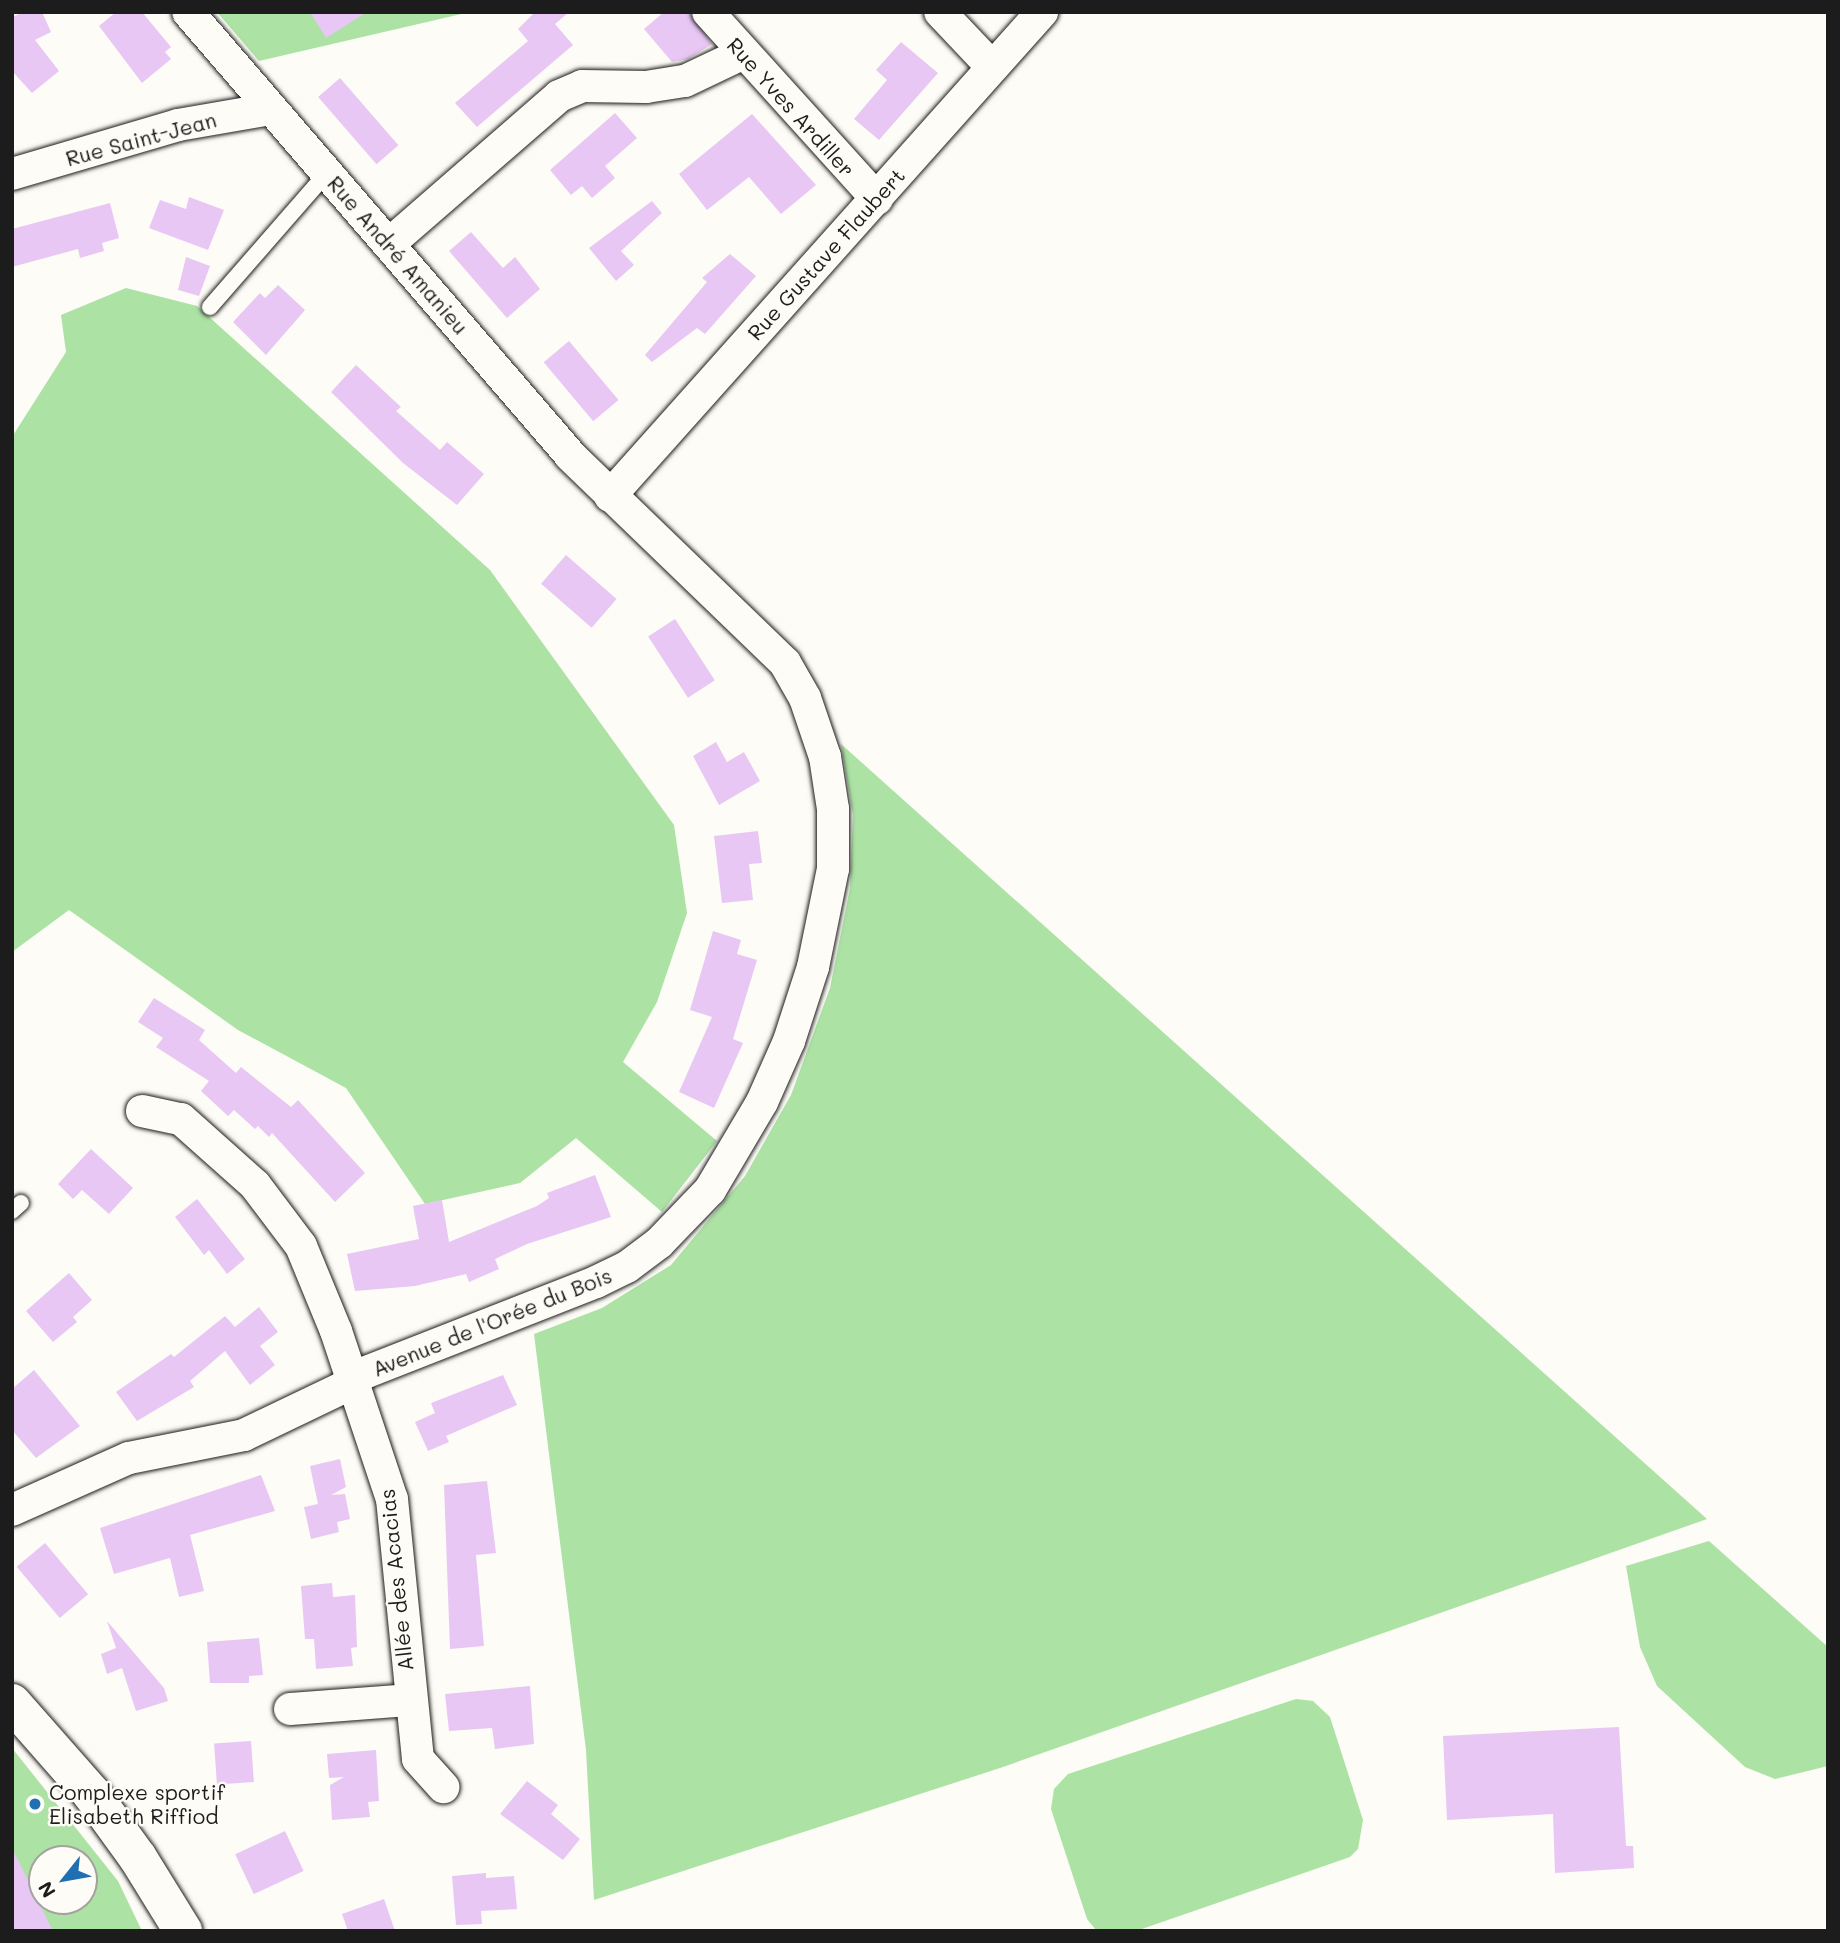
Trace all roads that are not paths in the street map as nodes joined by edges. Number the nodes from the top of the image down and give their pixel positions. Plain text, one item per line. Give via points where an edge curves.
1 (188, 12) edge
2 (708, 12) edge
3 (940, 12) edge
4 (1042, 12) edge
5 (744, 53) junction
6 (992, 68) junction
7 (271, 109) junction
8 (327, 173) junction
9 (12, 174) edge
10 (877, 199) junction
11 (389, 244) junction
12 (210, 307) dead end
13 (610, 496) junction
14 (142, 1111) dead end
15 (353, 1381) junction
16 (12, 1510) edge
17 (409, 1700) junction
18 (12, 1703) edge
19 (290, 1709) dead end
20 (443, 1787) dead end
21 (183, 1931) edge

1 - 7 street, Rue André Amanieu
2 - 5 street, Rue Yves Ardiller
3 - 6 street
4 - 6 street, Rue Gustave Flaubert
5 - 10 street, Rue Yves Ardiller
5 - 11 street via 685,81 646,87 582,86 559,96
6 - 10 street, Rue Gustave Flaubert
7 - 8 street, Rue André Amanieu
7 - 9 street, Rue Saint-Jean via 178,125
8 - 11 street, Rue André Amanieu
8 - 12 lane
10 - 13 street, Rue Gustave Flaubert
11 - 13 street, Rue André Amanieu
13 - 15 street, Avenue de l'Orée du Bois via 762,638 785,663 805,698 825,757 833,809 833,869 813,967 789,1041 732,1157 710,1190 659,1243 627,1267 596,1282
14 - 15 street, Allée des Acacias via 181,1119 256,1185 301,1246
15 - 16 street, Avenue de l'Orée du Bois via 244,1435 129,1458
15 - 17 street, Allée des Acacias via 392,1499
17 - 19 street, Allée des Acacias
17 - 20 street, Allée des Acacias via 418,1759
18 - 21 street via 91,1793

